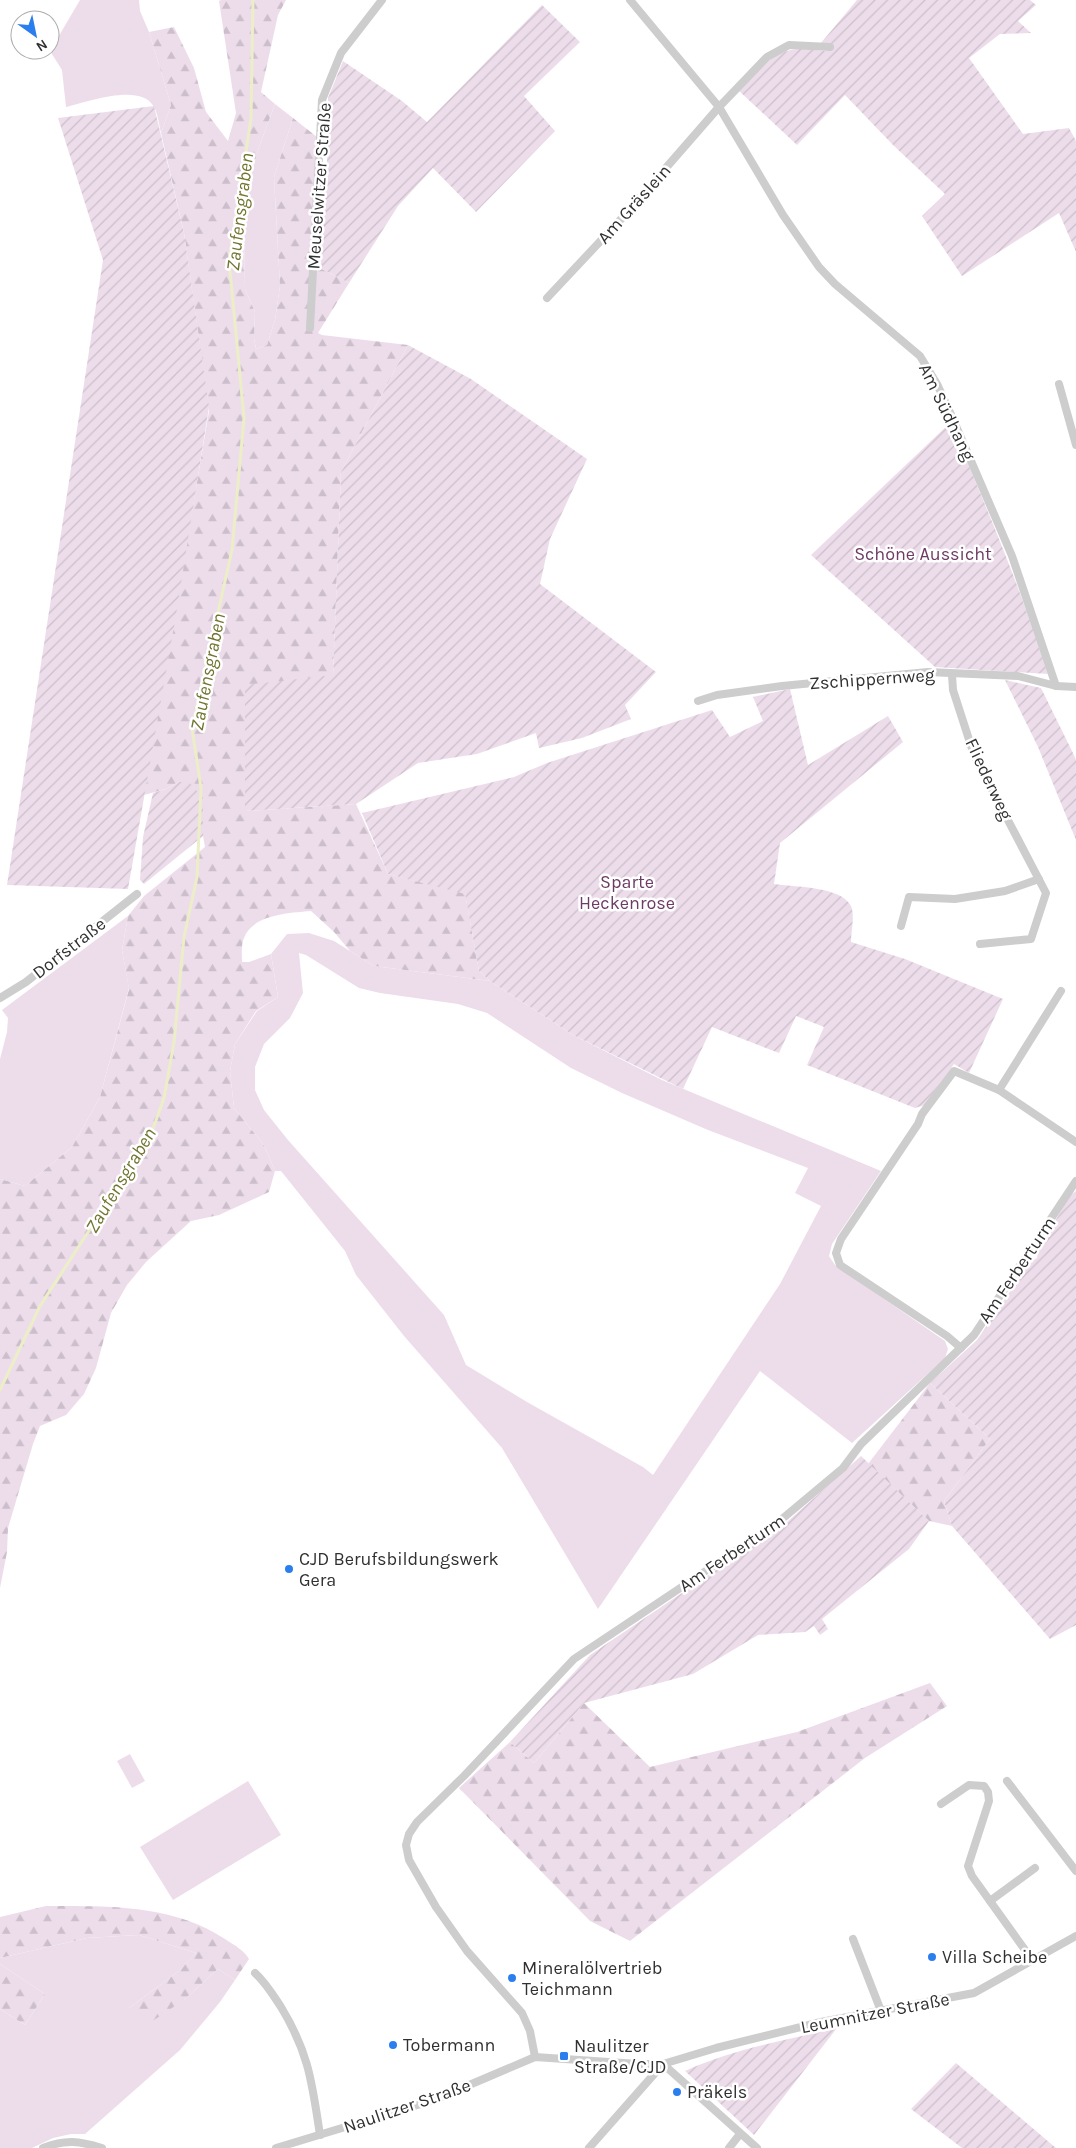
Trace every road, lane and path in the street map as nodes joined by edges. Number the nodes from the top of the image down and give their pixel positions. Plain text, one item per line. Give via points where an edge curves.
1 (382, 0) edge
2 (630, 0) edge
3 (830, 47) dead end
4 (719, 107) junction
5 (547, 298) dead end
6 (310, 328) dead end
7 (1059, 384) dead end
8 (1076, 445) edge
9 (952, 675) junction
10 (1056, 686) junction
11 (1076, 687) edge
12 (698, 701) dead end
13 (1039, 879) junction
14 (137, 894) dead end
15 (901, 926) dead end
16 (980, 944) dead end
17 (1061, 990) dead end
18 (0, 998) edge
19 (999, 1090) junction
20 (1076, 1142) edge
21 (1076, 1181) edge
22 (961, 1348) junction
23 (1007, 1781) dead end
24 (941, 1804) dead end
25 (1035, 1868) dead end
26 (1076, 1871) edge
27 (990, 1901) junction
28 (1076, 1936) edge
29 (853, 1940) dead end
30 (1033, 1961) junction
31 (255, 1973) dead end
32 (881, 2011) junction
33 (535, 2057) junction
34 (663, 2064) junction
35 (740, 2134) junction
36 (320, 2135) junction
37 (300, 2146) edge
38 (43, 2148) edge
39 (102, 2148) edge
40 (276, 2148) edge
41 (589, 2148) edge
42 (729, 2148) edge
43 (756, 2148) edge

1 - 6 street, Meuselwitzer Straße via 341,53 322,100
2 - 4 street, Am Südhang
3 - 4 street via 789,45 767,57
4 - 5 street, Am Gräslein
4 - 10 street, Am Südhang via 783,215 819,267 920,356 937,384 1012,556
7 - 8 street
9 - 10 street, Zschippernweg via 1018,676
9 - 12 street, Zschippernweg via 928,672 782,686 717,695
9 - 13 street, Fliederweg via 953,690 974,755
10 - 11 street, Zschippernweg
13 - 15 street via 1005,891 955,899 909,897
13 - 16 street, Fliederweg via 1046,892 1031,939
14 - 18 street, Dorfstraße via 26,982
17 - 19 street
19 - 20 street
19 - 22 street via 954,1071 840,1239 836,1254 840,1265 948,1336
21 - 22 street, Am Ferberturm via 989,1314
22 - 33 street, Am Ferberturm via 862,1444 843,1468 776,1524 574,1659 409,1834 406,1845 409,1860 467,1951 522,2013 530,2031
23 - 26 street
24 - 27 street via 969,1785 984,1786 988,1792 989,1800 968,1866
25 - 27 street
27 - 30 street
28 - 30 street, Leumnitzer Straße
29 - 32 street
30 - 32 street, Leumnitzer Straße via 974,1992
31 - 36 street via 283,2010 304,2052
32 - 34 street, Leumnitzer Straße via 821,2022
33 - 34 street, Naulitzer Straße
33 - 36 street, Naulitzer Straße via 434,2100
34 - 35 street
34 - 41 street
35 - 42 street
35 - 43 street
36 - 37 street, Naulitzer Straße
37 - 40 street, Naulitzer Straße
38 - 39 street via 61,2142 82,2142

